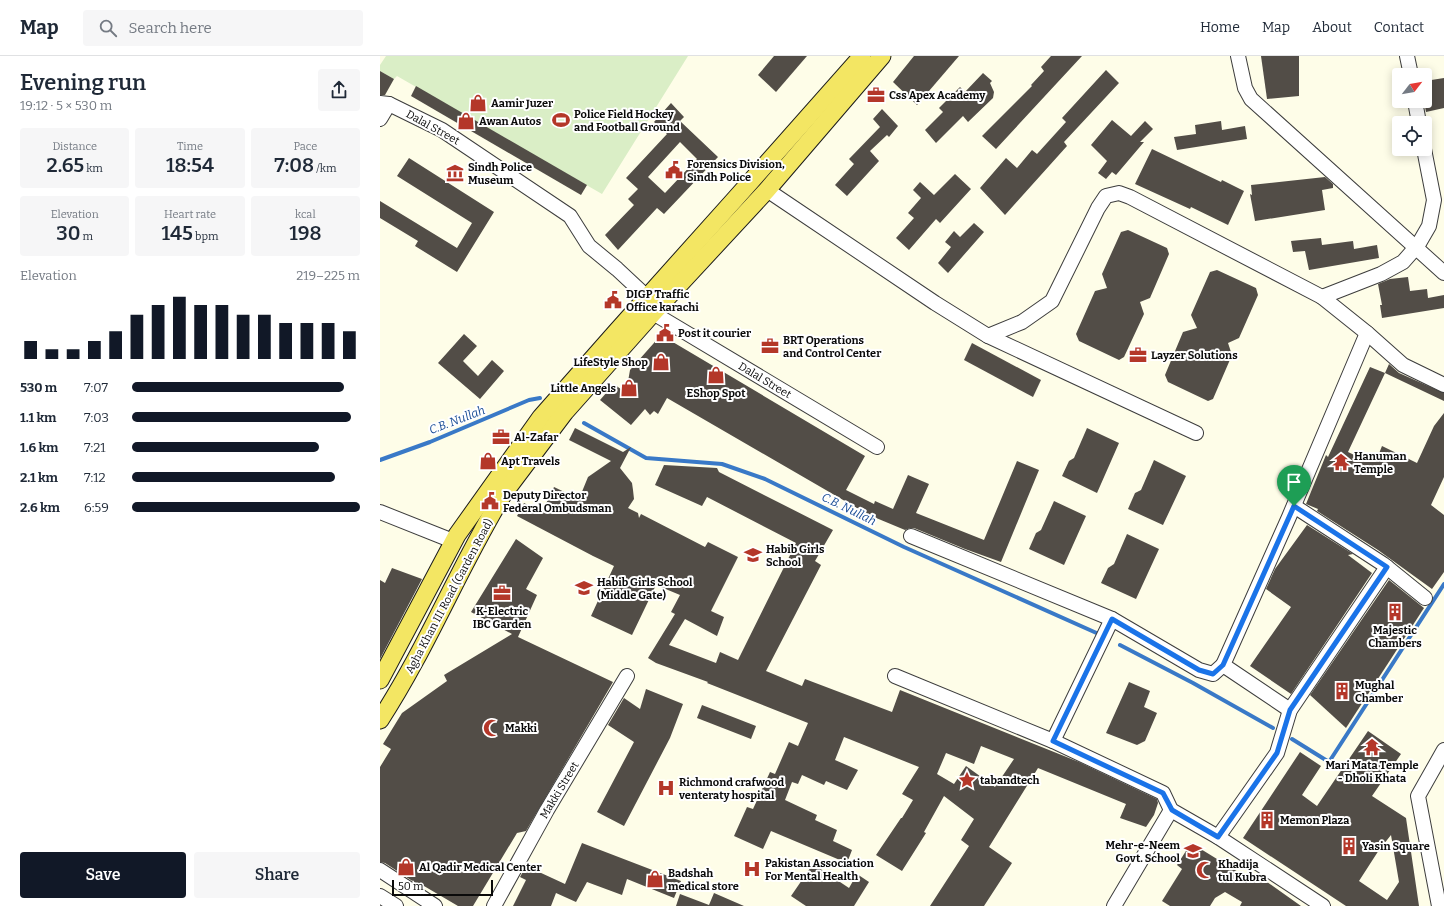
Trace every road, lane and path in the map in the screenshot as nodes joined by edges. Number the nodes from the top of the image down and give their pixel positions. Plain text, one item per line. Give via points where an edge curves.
1 (862, 56) edge
2 (882, 56) edge
3 (1238, 56) edge
4 (1407, 56) edge
5 (1410, 68) edge
6 (385, 103) edge
7 (380, 119) edge
8 (1425, 156) edge
9 (767, 190) junction
10 (1416, 248) junction
11 (1444, 273) edge
12 (647, 297) junction
13 (1322, 297) junction
14 (653, 313) junction
15 (1367, 333) junction
16 (988, 336) junction
17 (1444, 385) edge
18 (1196, 433) dead end
19 (877, 447) dead end
20 (1294, 506) junction
21 (380, 512) edge
22 (911, 536) dead end
23 (453, 542) junction
24 (1387, 567) junction
25 (1425, 598) dead end
26 (1112, 619) junction
27 (1223, 665) junction
28 (627, 676) dead end
29 (895, 676) dead end
30 (380, 680) edge
31 (1290, 710) junction
32 (380, 720) edge
33 (1053, 741) junction
34 (1444, 750) edge
35 (1172, 810) junction
36 (1218, 837) junction
37 (380, 870) edge
38 (380, 896) edge
39 (396, 906) edge
40 (434, 906) edge
41 (494, 906) edge
42 (1114, 906) edge
43 (1324, 906) edge
44 (1439, 906) edge

1 - 12 main road, Agha Khan III Road (Garden Road)
2 - 9 main road, Agha Khan III Road (Garden Road)
3 - 10 street via 1245,88 1251,99
4 - 5 street
6 - 7 street
6 - 12 street, Dalal Street via 442,130 570,216 589,246
8 - 10 street via 1434,200 1429,226
9 - 14 main road, Agha Khan III Road (Garden Road)
9 - 16 street
10 - 11 street
10 - 13 street via 1403,262 1381,274
12 - 23 main road, Agha Khan III Road (Garden Road) via 541,417
13 - 15 street
13 - 16 street via 1119,193 1106,196 1098,208 1052,301 1022,322
14 - 19 street, Dalal Street
14 - 32 main road, Agha Khan III Road (Garden Road) via 565,412 504,493 472,549 407,677
15 - 17 street via 1403,365
15 - 20 street
16 - 18 street
20 - 24 street
20 - 27 street
21 - 23 street
22 - 26 street
23 - 30 main road, Agha Khan III Road (Garden Road)
24 - 25 street
24 - 31 street
26 - 27 street via 1199,670 1213,674
26 - 33 street
27 - 31 street
28 - 41 street, Makki Street via 547,810
29 - 33 street
31 - 36 street via 1277,753
33 - 35 street via 1163,793
34 - 44 street via 1418,796
35 - 36 street
35 - 42 street
36 - 43 street
37 - 40 street
38 - 39 street

